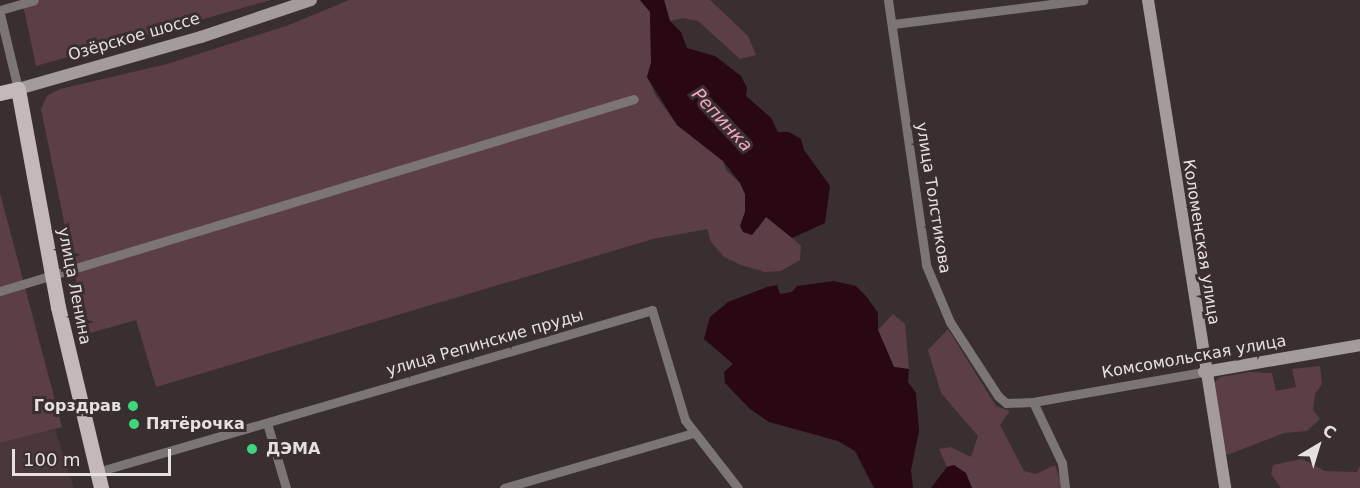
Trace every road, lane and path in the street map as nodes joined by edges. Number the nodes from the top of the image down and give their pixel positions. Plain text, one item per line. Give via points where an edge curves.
1 (34, 0) edge
2 (310, 0) edge
3 (888, 0) edge
4 (1083, 0) edge
5 (1148, 0) edge
6 (0, 12) edge
7 (893, 24) junction
8 (18, 89) junction
9 (0, 93) edge
10 (634, 99) dead end
11 (52, 275) junction
12 (0, 291) edge
13 (1360, 345) edge
14 (1204, 372) junction
15 (1033, 402) junction
16 (267, 423) junction
17 (693, 433) junction
18 (97, 472) junction
19 (101, 488) edge
20 (286, 488) edge
21 (504, 488) edge
22 (738, 488) edge
23 (1065, 488) edge
24 (1225, 488) edge

1 - 6 street
2 - 8 street, Озёрское шоссе via 201,37
3 - 7 street, улица Толстикова
4 - 7 street
5 - 14 street, Коломенская улица
6 - 8 street
7 - 15 street, улица Толстикова via 922,240 934,290 998,396 1006,403
8 - 9 main road, Озёрское шоссе
8 - 11 main road, улица Ленина
10 - 11 street
11 - 12 street
11 - 18 main road, улица Ленина
13 - 14 street, Комсомольская улица
14 - 15 street, Комсомольская улица
14 - 24 street, Коломенская улица
15 - 23 street via 1062,463
16 - 17 street, улица Репинские пруды via 652,310
16 - 18 street
16 - 20 street
17 - 21 street
17 - 22 street, улица Репинские пруды
18 - 19 main road, улица Ленина

